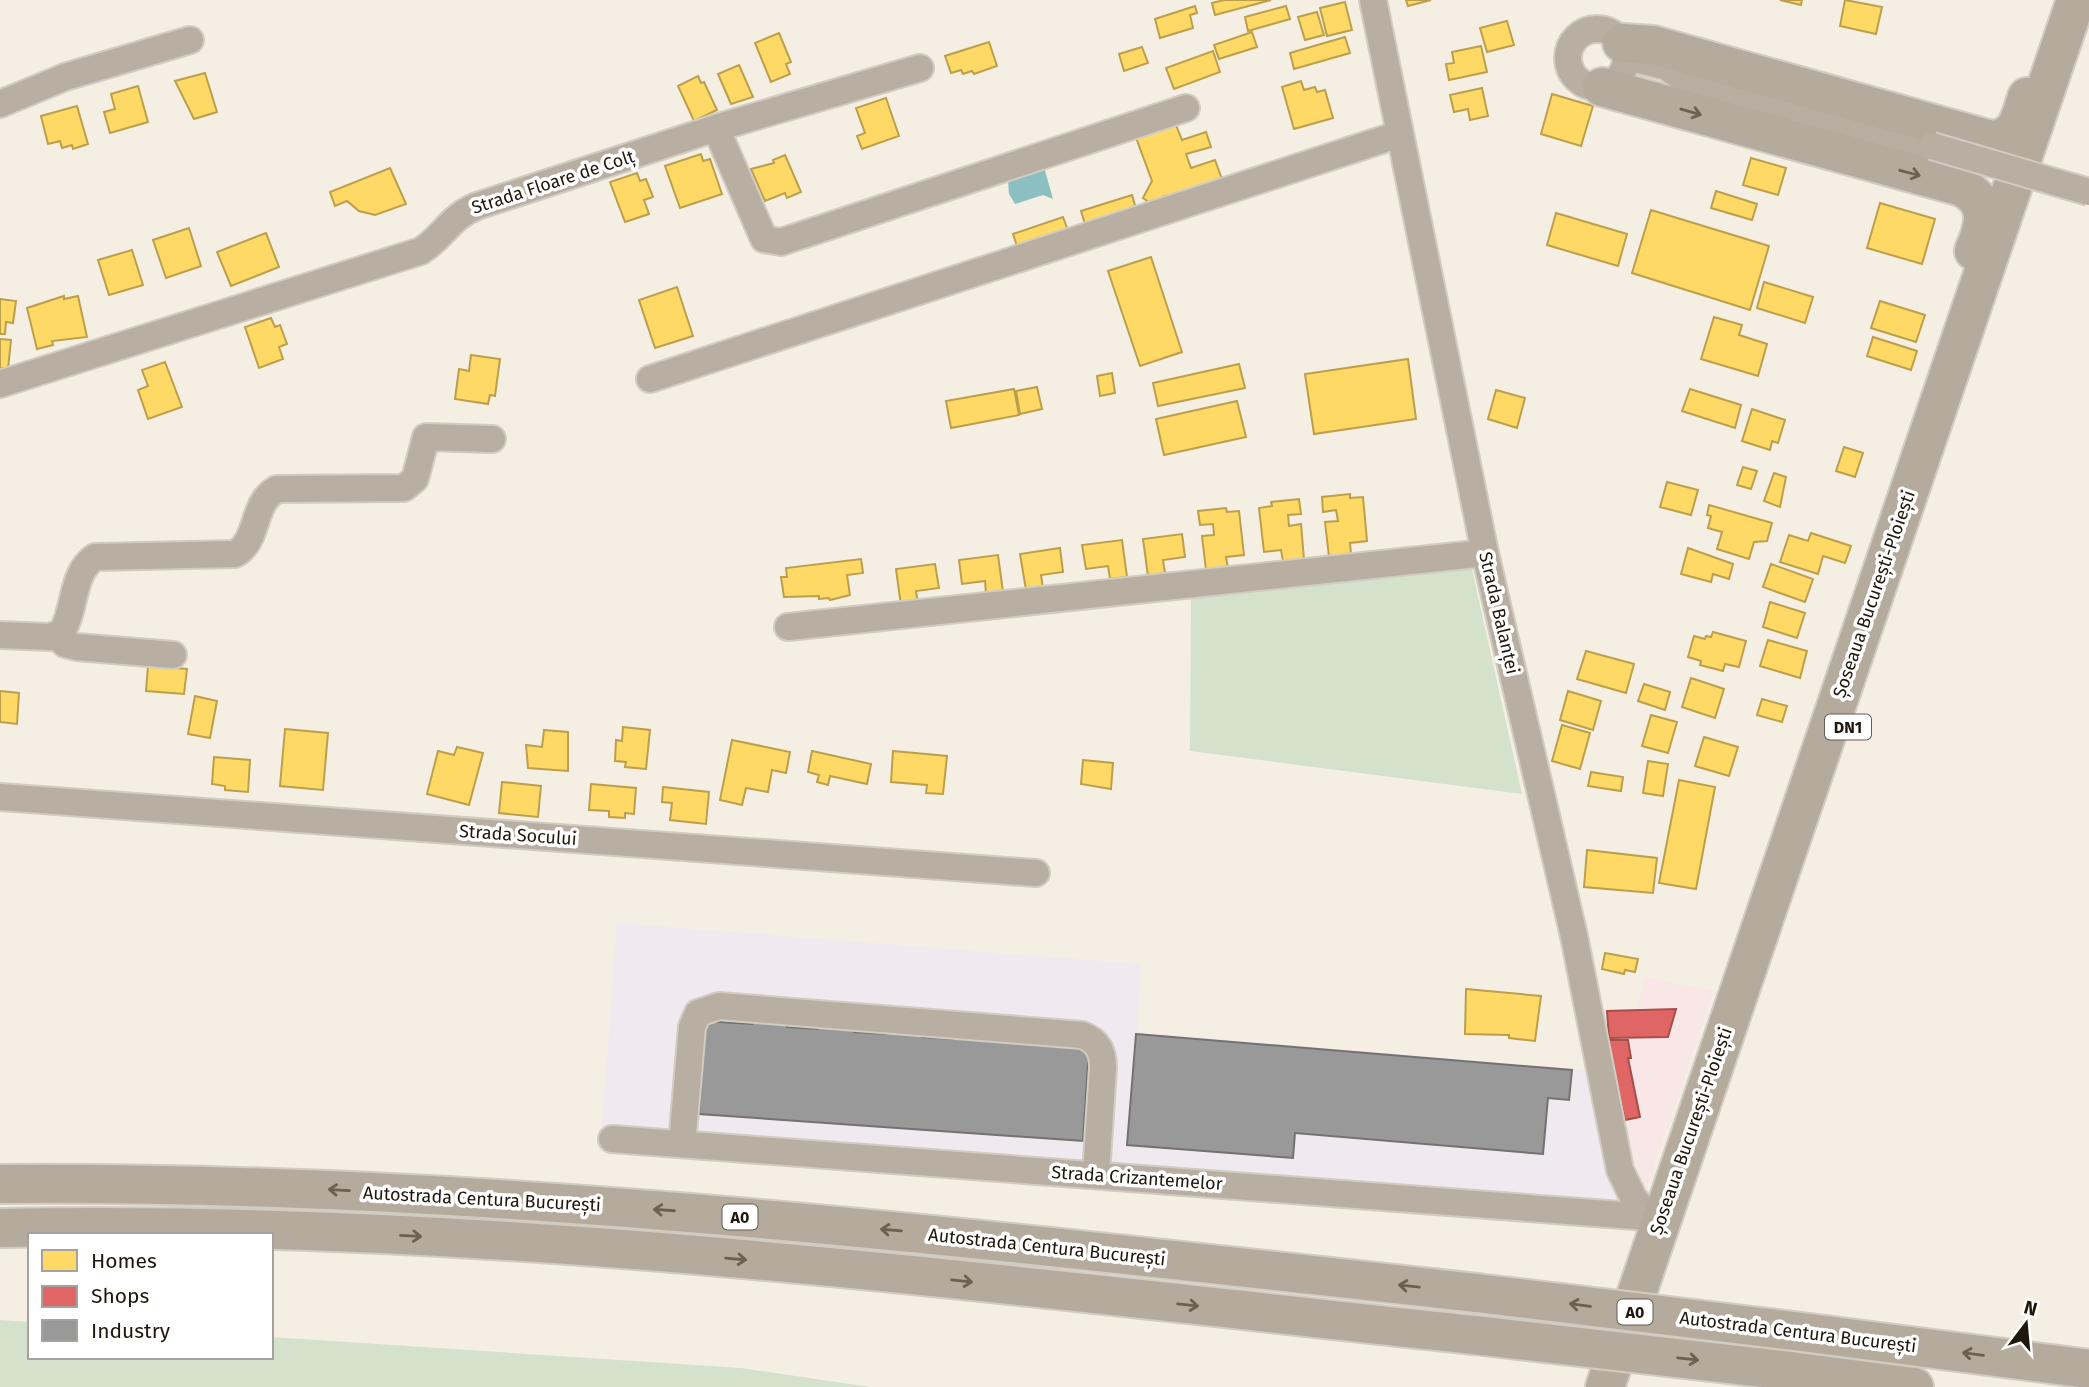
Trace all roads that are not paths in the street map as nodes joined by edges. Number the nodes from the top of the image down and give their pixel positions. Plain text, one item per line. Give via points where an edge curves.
1 (1373, 0) edge
2 (2062, 0) edge
3 (2076, 0) edge
4 (2089, 15) edge
5 (190, 40) dead end
6 (2080, 60) edge
7 (1617, 66) junction
8 (920, 68) dead end
9 (0, 104) edge
10 (1186, 108) dead end
11 (716, 128) junction
12 (1400, 134) junction
13 (2089, 192) edge
14 (650, 379) dead end
15 (0, 384) edge
16 (1931, 425) junction
17 (492, 439) dead end
18 (1485, 553) junction
19 (788, 627) dead end
20 (0, 635) edge
21 (57, 636) junction
22 (173, 655) dead end
23 (0, 797) edge
24 (1036, 873) dead end
25 (612, 1139) dead end
26 (682, 1144) junction
27 (1096, 1174) junction
28 (0, 1184) edge
29 (1655, 1217) junction
30 (0, 1228) edge
31 (2089, 1369) edge
32 (1857, 1382) edge
33 (1605, 1387) edge
34 (1623, 1387) edge
35 (1914, 1387) edge

1 - 12 street, Strada Balanței
2 - 7 highway via 2018,124 2004,139 1974,137 1653,45
3 - 16 highway, Șoseaua București-Ploiești / DN1
4 - 6 highway, Șoseaua București-Ploiești / DN1
5 - 9 street via 54,81
6 - 34 highway, Șoseaua București-Ploiești / DN1
7 - 13 street, bridge via 1667,67 1683,79
7 -> 16 highway via 1972,192 1983,209 1984,222 1930,374
8 - 11 street, Strada Floare de Colț
10 - 11 street via 781,242 764,239
11 - 15 street, Strada Floare de Colț via 471,209 455,217 432,244 408,256
12 - 14 street
12 - 18 street, Strada Balanței
16 - 29 highway, Șoseaua București-Ploiești / DN1
17 - 21 street via 426,437 415,479 404,488 277,489 263,499 247,544 235,554 95,556 80,574 67,625
18 - 19 street
18 - 29 street, Strada Balanței via 1574,936 1620,1170 1633,1197
20 - 21 street
21 - 22 street via 77,648
23 - 24 street, Strada Socului
25 - 26 street, Strada Crizantemelor
26 - 27 street, Strada Crizantemelor
26 - 27 street via 692,1027 698,1013 719,1006 1091,1038 1103,1058
27 - 29 street, Strada Crizantemelor
31 -> 28 highway, Autostrada Centura București / A0, bridge via 1477,1293 682,1211 291,1188
29 - 33 highway, Șoseaua București-Ploiești / DN1
30 -> 32 highway, bridge via 288,1230 664,1253 1474,1335
32 - 35 highway

